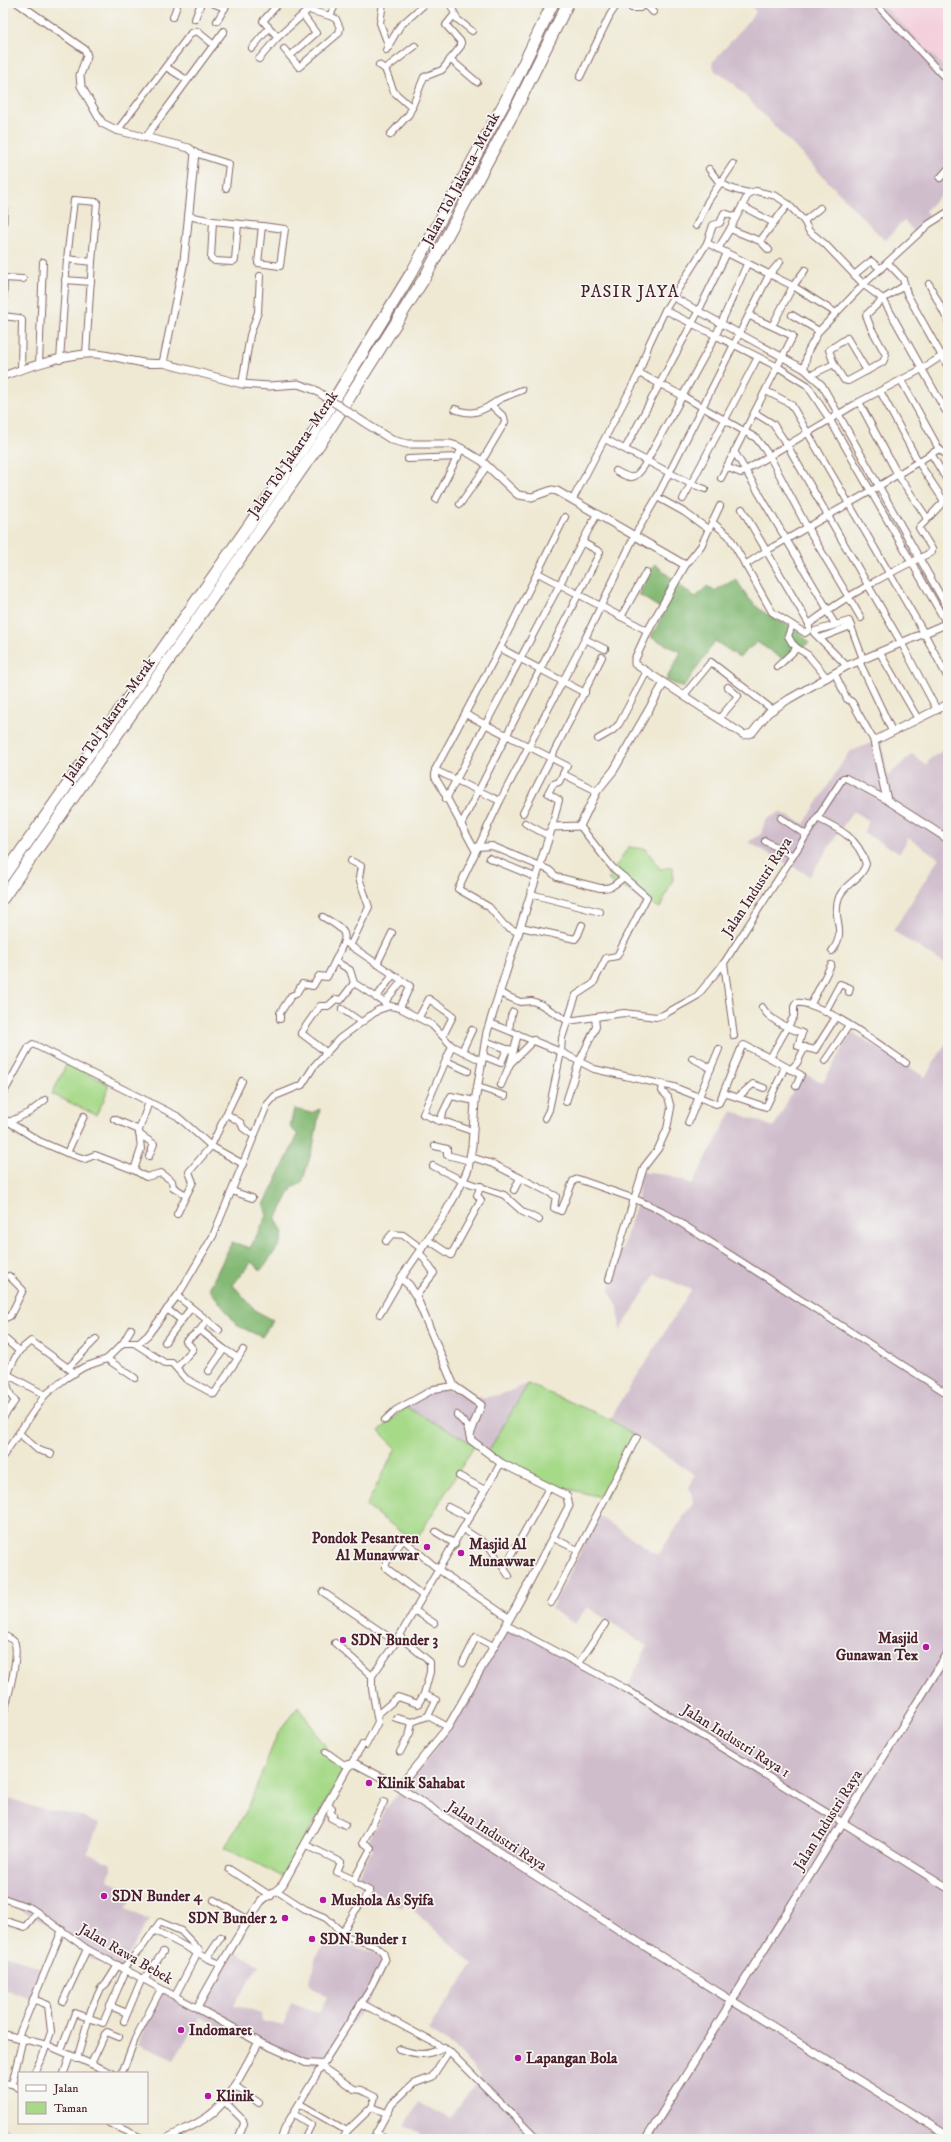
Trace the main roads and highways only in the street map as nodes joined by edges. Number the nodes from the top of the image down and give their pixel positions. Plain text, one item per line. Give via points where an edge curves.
1 (553, 3) edge
2 (568, 3) edge
3 (3, 877) edge
4 (3, 898) edge

1 - 3 highway, Jalan Tol Jakarta–Merak via 506,100 413,270 315,431
2 - 4 highway, Jalan Tol Jakarta–Merak via 517,106 425,277 330,429

